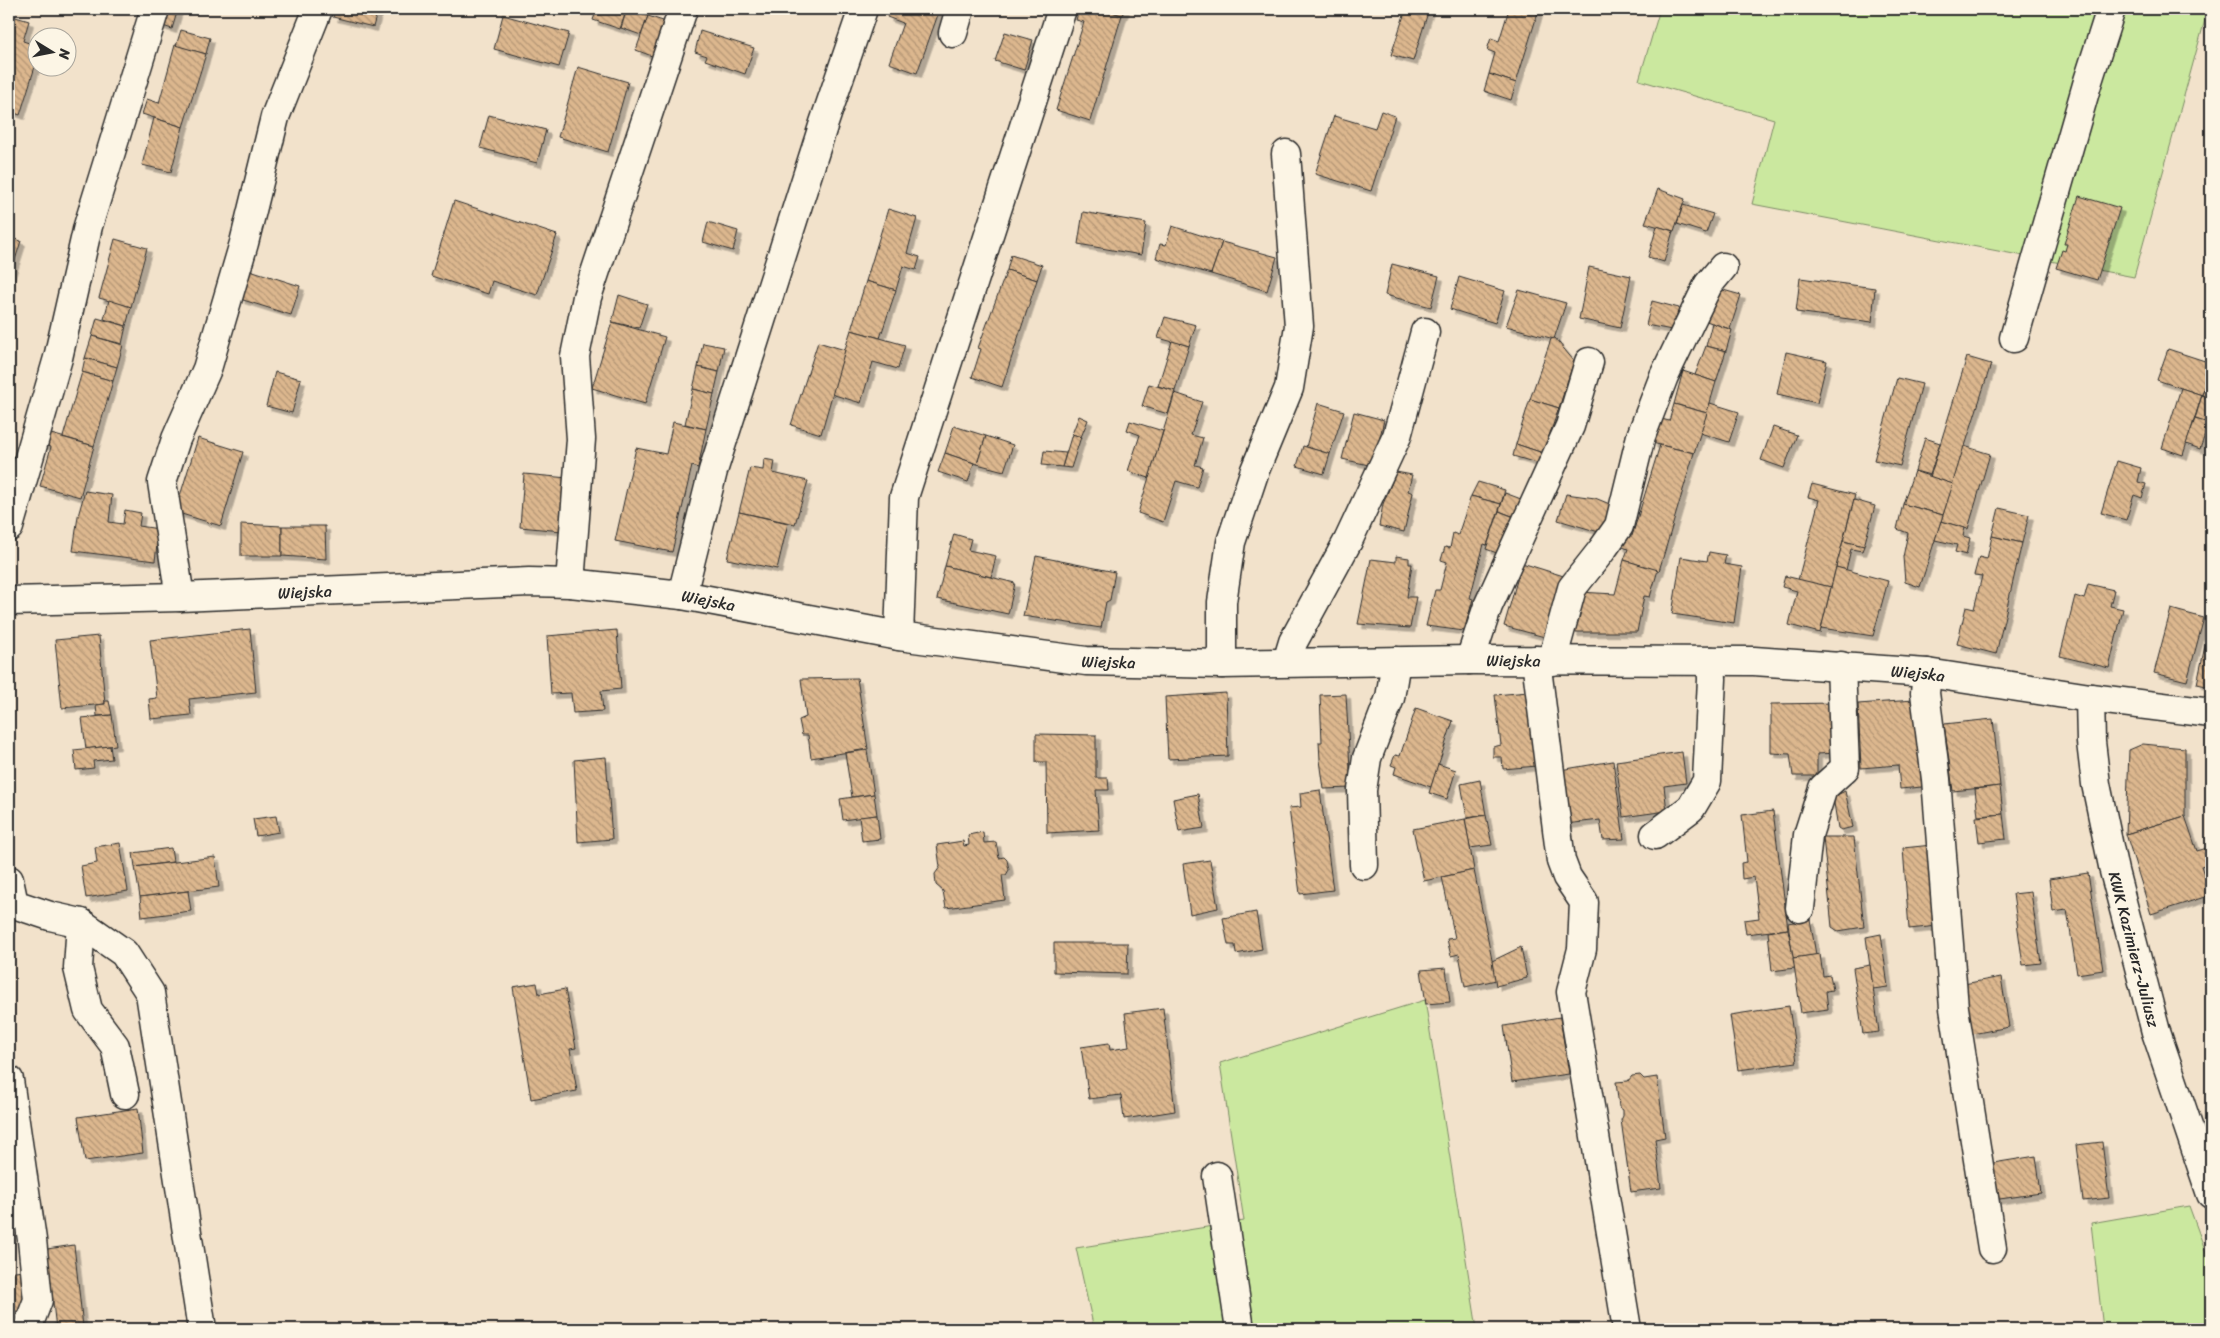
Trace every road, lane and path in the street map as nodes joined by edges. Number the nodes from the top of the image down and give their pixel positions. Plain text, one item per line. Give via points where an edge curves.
1 (155, 9) edge
2 (318, 9) edge
3 (683, 9) edge
4 (863, 9) edge
5 (1062, 9) edge
6 (2111, 9) edge
7 (1286, 154) dead end
8 (1722, 267) dead end
9 (1425, 332) dead end
10 (2014, 338) dead end
11 (1589, 362) dead end
12 (9, 527) edge
13 (570, 583) junction
14 (682, 595) junction
15 (180, 597) junction
16 (9, 601) edge
17 (899, 636) junction
18 (1470, 660) junction
19 (1544, 660) junction
20 (1396, 661) junction
21 (1711, 661) junction
22 (1287, 662) junction
23 (1222, 664) junction
24 (1841, 666) junction
25 (1928, 673) junction
26 (2090, 698) junction
27 (2211, 713) edge
28 (1655, 835) dead end
29 (1364, 865) dead end
30 (9, 880) edge
31 (1800, 908) dead end
32 (81, 923) junction
33 (9, 1080) edge
34 (125, 1094) dead end
35 (1216, 1176) dead end
36 (2211, 1194) edge
37 (1992, 1248) dead end
38 (26, 1329) edge
39 (202, 1329) edge
40 (1240, 1329) edge
41 (1627, 1329) edge

1 - 12 street via 88,226 58,358
2 - 15 street via 275,117 244,243 207,369 176,439 162,482
3 - 13 street via 587,297 575,356 581,439
4 - 14 street via 713,471
5 - 17 street via 904,497
6 - 10 street
7 - 23 street via 1299,326 1289,388 1255,470 1231,542 1222,602
8 - 19 street via 1708,285 1664,376 1641,436 1619,526 1572,588
9 - 22 street via 1397,436 1348,541 1293,642
11 - 18 street via 1570,426 1488,606
13 - 14 street, Wiejska
13 - 15 street, Wiejska
14 - 17 street, Wiejska
15 - 16 street, Wiejska
17 - 23 street, Wiejska via 1086,660
18 - 19 street, Wiejska
18 - 20 street, Wiejska
19 - 21 street, Wiejska
19 - 41 street via 1561,861 1567,877 1584,902 1582,949 1570,992
20 - 22 street, Wiejska
20 - 29 street via 1390,698 1367,758 1362,790
21 - 24 street, Wiejska
21 - 28 street via 1707,781 1691,808
22 - 23 street, Wiejska
24 - 25 street, Wiejska
24 - 31 street via 1845,768 1823,788 1808,835
25 - 26 street, Wiejska
25 - 37 street via 1925,693 1936,779 1954,1008
26 - 27 street, Wiejska
26 - 36 street, KWK Kazimierz-Juliusz via 2096,784 2114,871 2156,1032
30 - 32 street via 14,904
32 - 34 street via 78,968 88,1010 115,1046
32 - 39 street via 124,953 150,993
33 - 38 street via 38,1300
35 - 40 street

